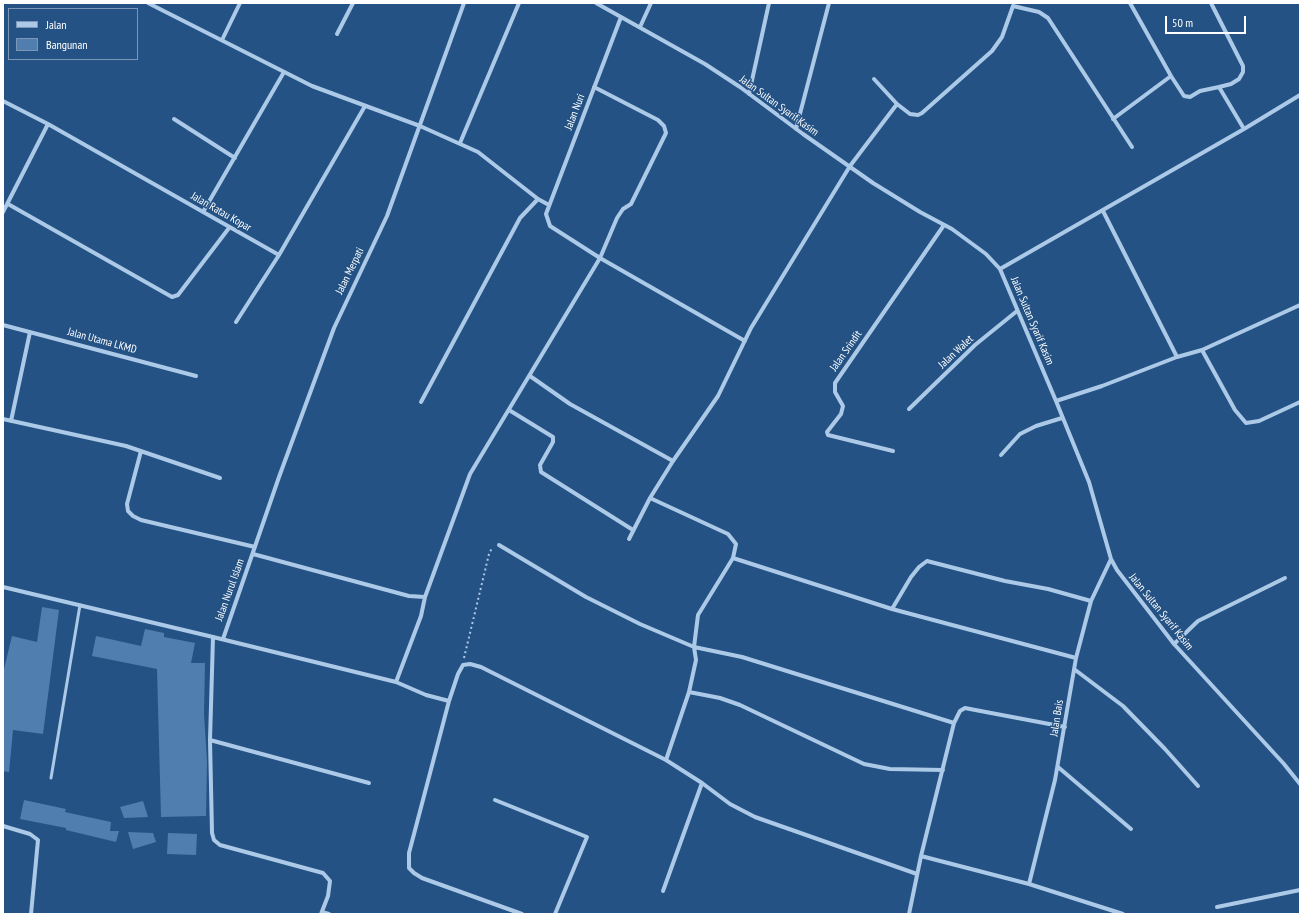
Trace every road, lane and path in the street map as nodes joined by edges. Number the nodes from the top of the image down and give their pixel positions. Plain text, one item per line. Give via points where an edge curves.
1 (148, 3) edge
2 (240, 3) edge
3 (353, 3) edge
4 (464, 3) edge
5 (519, 3) edge
6 (596, 3) edge
7 (651, 3) edge
8 (769, 3) edge
9 (829, 3) edge
10 (1130, 3) edge
11 (1211, 3) edge
12 (621, 17) junction
13 (640, 27) junction
14 (337, 34) dead end
15 (222, 40) junction
16 (284, 72) junction
17 (1171, 76) junction
18 (874, 79) dead end
19 (1220, 87) junction
20 (594, 88) junction
21 (749, 94) junction
22 (1300, 95) edge
23 (3, 102) edge
24 (897, 104) junction
25 (365, 106) junction
26 (174, 119) dead end
27 (1113, 119) junction
28 (48, 124) junction
29 (420, 126) junction
30 (1244, 129) junction
31 (796, 130) junction
32 (460, 143) junction
33 (1132, 147) dead end
34 (235, 158) junction
35 (850, 166) junction
36 (538, 199) junction
37 (8, 204) junction
38 (549, 205) junction
39 (1103, 211) junction
40 (3, 212) edge
41 (203, 212) junction
42 (944, 225) junction
43 (229, 228) junction
44 (278, 255) junction
45 (600, 258) junction
46 (1000, 270) junction
47 (1300, 305) edge
48 (1017, 311) junction
49 (236, 322) dead end
50 (3, 325) edge
51 (30, 332) junction
52 (745, 341) junction
53 (1202, 350) junction
54 (1177, 357) junction
55 (196, 376) dead end
56 (530, 376) junction
57 (1056, 400) junction
58 (421, 402) dead end
59 (1300, 402) edge
60 (909, 409) dead end
61 (509, 410) junction
62 (1062, 418) junction
63 (3, 419) edge
64 (11, 421) junction
65 (141, 451) junction
66 (893, 451) dead end
67 (1001, 455) dead end
68 (673, 461) junction
69 (220, 478) dead end
70 (650, 498) junction
71 (633, 530) junction
72 (629, 539) dead end
73 (499, 545) joint
74 (255, 547) junction
75 (253, 554) junction
76 (733, 558) junction
77 (1111, 559) junction
78 (1285, 578) dead end
79 (3, 587) edge
80 (424, 597) junction
81 (1091, 601) junction
82 (80, 605) junction
83 (892, 609) junction
84 (213, 637) junction
85 (223, 639) junction
86 (1174, 644) junction
87 (694, 647) junction
88 (1076, 658) junction
89 (463, 665) junction
90 (1074, 669) junction
91 (396, 682) junction
92 (690, 692) junction
93 (449, 701) junction
94 (954, 722) junction
95 (1065, 727) junction
96 (210, 740) junction
97 (666, 760) junction
98 (1058, 767) junction
99 (943, 770) junction
100 (51, 778) dead end
101 (369, 783) dead end
102 (702, 783) junction
103 (1300, 784) edge
104 (1198, 786) dead end
105 (496, 800) dead end
106 (3, 826) edge
107 (1131, 829) dead end
108 (921, 856) junction
109 (917, 874) junction
110 (1029, 884) junction
111 (1300, 890) edge
112 (662, 891) dead end
113 (1217, 907) dead end
114 (322, 913) edge
115 (32, 914) edge
116 (329, 914) edge
117 (522, 914) edge
118 (555, 914) edge
119 (909, 914) edge
120 (1123, 914) edge

1 - 15 street
2 - 15 street
3 - 14 street
4 - 29 street, Jalan Merpati
5 - 32 street
6 - 12 street, Jalan Sultan Syarif Kasim
7 - 13 street
8 - 21 street
9 - 31 street
10 - 17 street
11 - 19 street via 1243,66 1239,79
12 - 13 street, Jalan Sultan Syarif Kasim
12 - 20 street, Jalan Nuri
13 - 21 street, Jalan Sultan Syarif Kasim via 705,64
15 - 16 street
16 - 25 street via 312,86
16 - 34 street
17 - 19 street via 1187,97
17 - 27 street
18 - 24 street
19 - 30 street
20 - 38 street, Jalan Nuri
20 - 45 street via 658,120 666,133 631,204 623,209 617,218
21 - 31 street, Jalan Sultan Syarif Kasim
22 - 30 street
23 - 28 street, Jalan Ratau Kopar
24 - 27 street via 910,114 922,113 992,51 1002,37 1014,6 1040,12 1048,18
24 - 35 street
25 - 29 street
25 - 44 street
26 - 34 street
27 - 33 street
28 - 37 street
28 - 41 street, Jalan Ratau Kopar
29 - 32 street
29 - 74 street, Jalan Merpati via 387,216 339,315
30 - 39 street
31 - 35 street, Jalan Sultan Syarif Kasim
32 - 36 street via 489,159
34 - 41 street
35 - 42 street, Jalan Sultan Syarif Kasim via 873,184
35 - 52 street
36 - 38 street
36 - 58 street via 520,218
37 - 40 street
37 - 43 street via 172,297 178,295
38 - 45 street, Jalan Nuri via 546,214 550,226
39 - 46 street
39 - 54 street
41 - 43 street, Jalan Ratau Kopar
42 - 46 street, Jalan Sultan Syarif Kasim via 965,237 986,254
42 - 66 street, Jalan Srindit via 835,383 835,392 844,406 827,432 828,435
43 - 44 street, Jalan Ratau Kopar
44 - 49 street
45 - 52 street
45 - 56 street
46 - 48 street, Jalan Sultan Syarif Kasim
47 - 53 street
48 - 57 street, Jalan Sultan Syarif Kasim
48 - 60 street, Jalan Walet via 975,345
50 - 51 street, Jalan Utama LKMD
51 - 55 street, Jalan Utama LKMD
51 - 64 street
52 - 68 street via 718,396
53 - 54 street
53 - 59 street via 1235,410 1246,423 1259,421
54 - 57 street via 1102,386
56 - 61 street
56 - 68 street via 570,404
57 - 62 street, Jalan Sultan Syarif Kasim
61 - 71 street via 553,437 553,442 540,465 541,472
61 - 80 street via 470,474
62 - 67 street via 1020,434
62 - 77 street, Jalan Sultan Syarif Kasim via 1089,482
63 - 64 street
64 - 65 street
65 - 69 street
65 - 74 street via 126,504 133,516
68 - 70 street
70 - 71 street
70 - 76 street via 728,534 736,544
71 - 72 street
73 - 87 street via 586,597
73 - 89 path via 494,546 489,554
74 - 75 street, Jalan Nurul Islam
75 - 80 street via 409,596
75 - 85 street, Jalan Nurul Islam
76 - 83 street
76 - 87 street via 698,615
77 - 81 street, Jalan Bais
77 - 86 street, Jalan Sultan Syarif Kasim via 1122,578
78 - 86 street via 1198,621
79 - 82 street
80 - 91 street via 421,616
81 - 83 street via 927,561 911,576
81 - 88 street, Jalan Bais
82 - 84 street
82 - 100 lane
83 - 88 street
84 - 85 street
84 - 96 street
85 - 91 street
86 - 103 street, Jalan Sultan Syarif Kasim
87 - 92 street via 696,660
87 - 94 street via 742,657
88 - 90 street, Jalan Bais
89 - 93 street
89 - 97 street via 481,667
90 - 95 street, Jalan Bais
90 - 104 street via 1123,706
91 - 93 street via 426,695
92 - 97 street
92 - 99 street via 740,705 864,764 890,769
93 - 117 street via 409,853 409,868 422,878
94 - 95 street via 960,711 965,708
94 - 99 street
95 - 98 street, Jalan Bais
96 - 101 street
96 - 114 street via 214,840 220,845 323,873 330,881
97 - 102 street
98 - 107 street
98 - 110 street, Jalan Bais
99 - 108 street
102 - 109 street via 730,804 755,817
102 - 112 street
105 - 118 street via 587,837
106 - 115 street via 30,834 38,840
108 - 109 street
108 - 110 street
109 - 119 street
110 - 120 street
111 - 113 street
114 - 116 street

